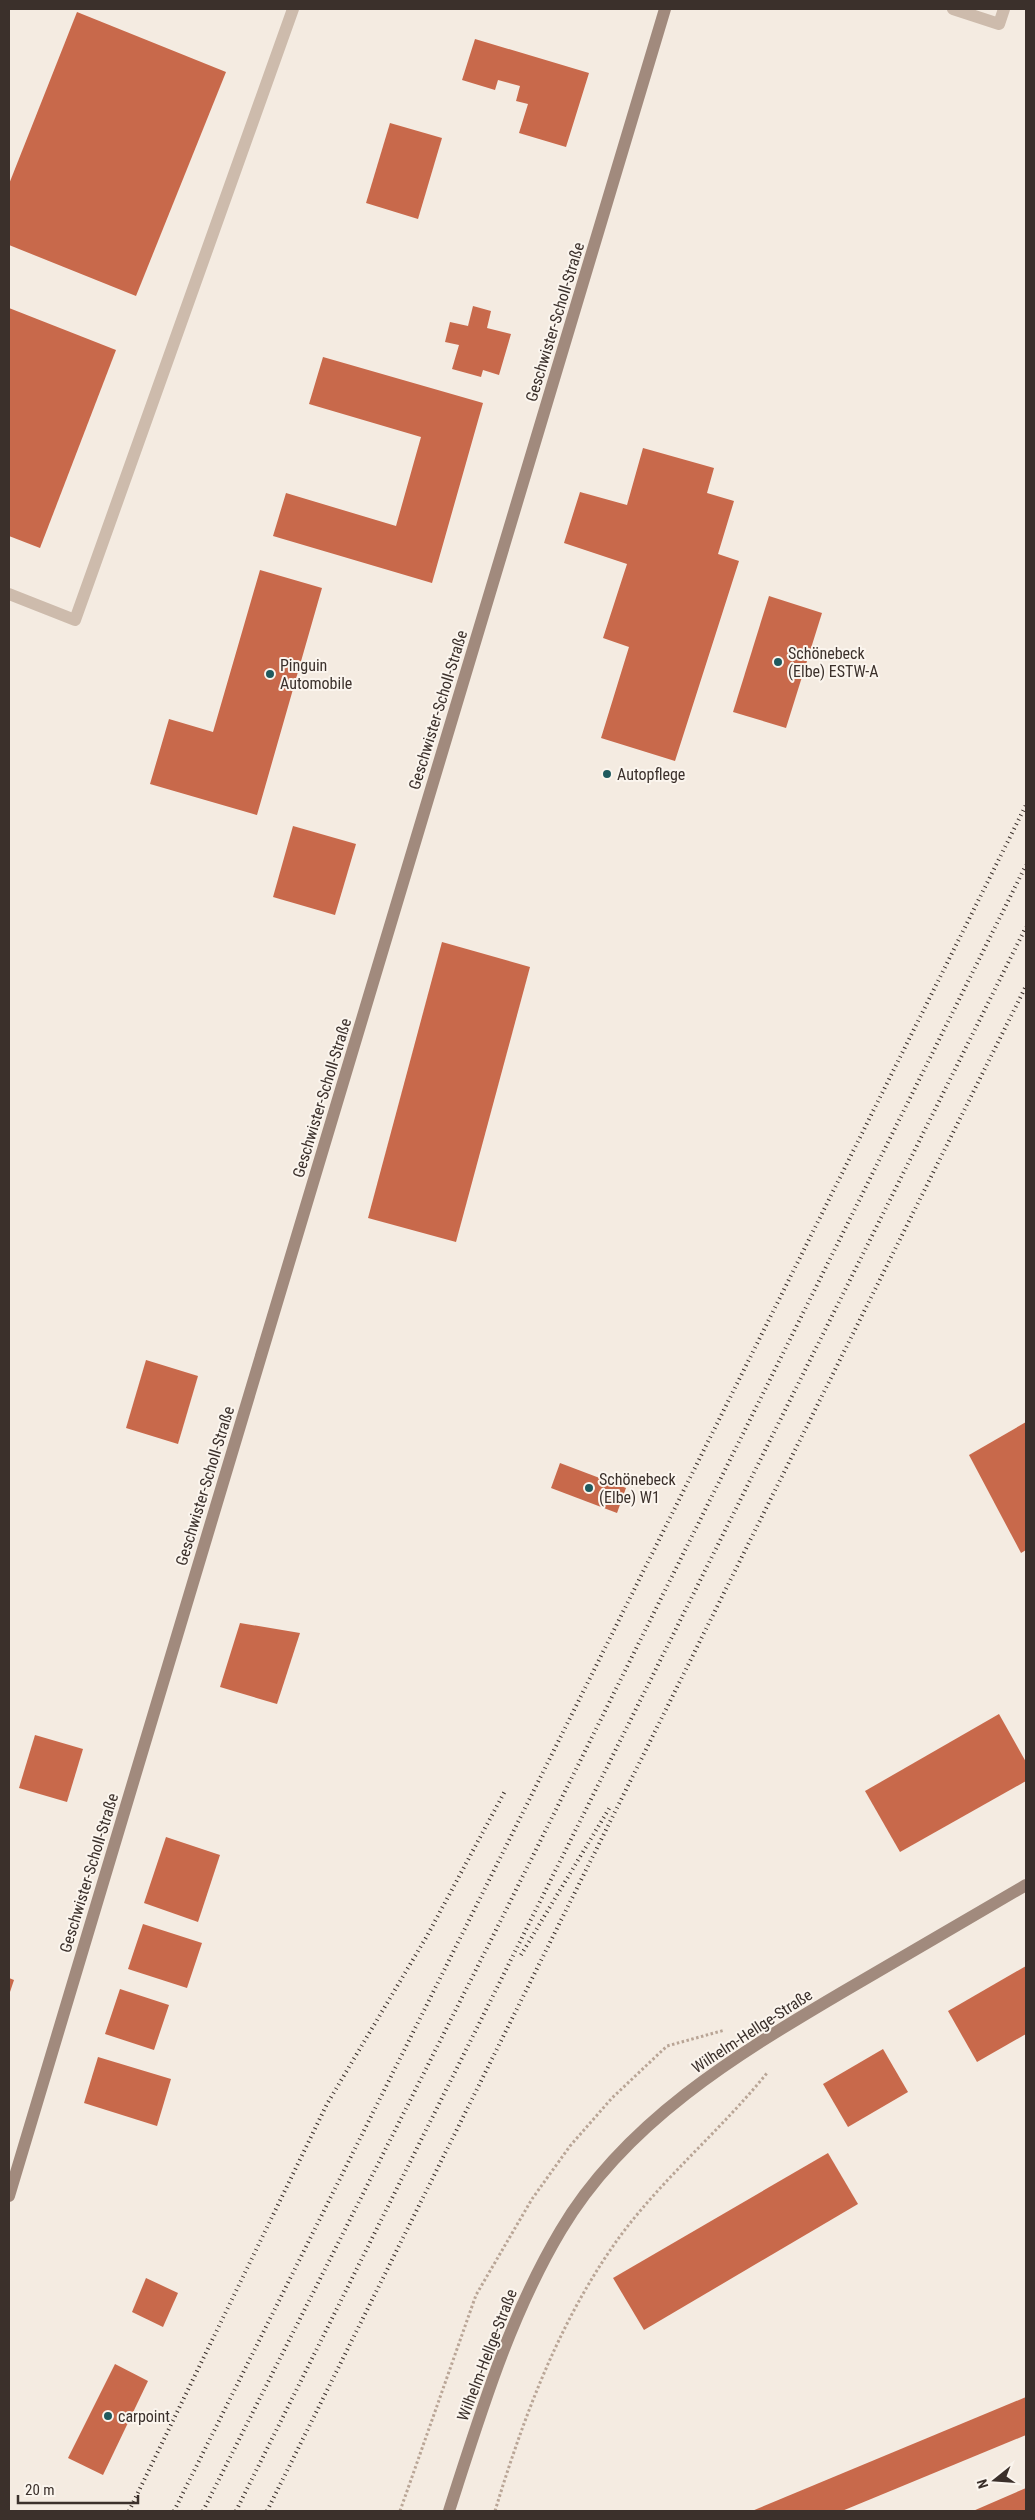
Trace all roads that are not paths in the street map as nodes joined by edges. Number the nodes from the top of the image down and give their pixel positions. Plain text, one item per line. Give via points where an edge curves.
1 (293, 9) edge
2 (666, 9) edge
3 (953, 9) edge
4 (1004, 9) edge
5 (9, 594) edge
6 (1026, 1885) edge
7 (9, 2196) edge
8 (449, 2511) edge

1 - 5 lane via 75,620
2 - 7 street, Geschwister-Scholl-Straße
3 - 4 lane via 999,24
6 - 8 street, Wilhelm-Hellge-Straße via 733,2059 663,2112 608,2165 562,2229 518,2312

